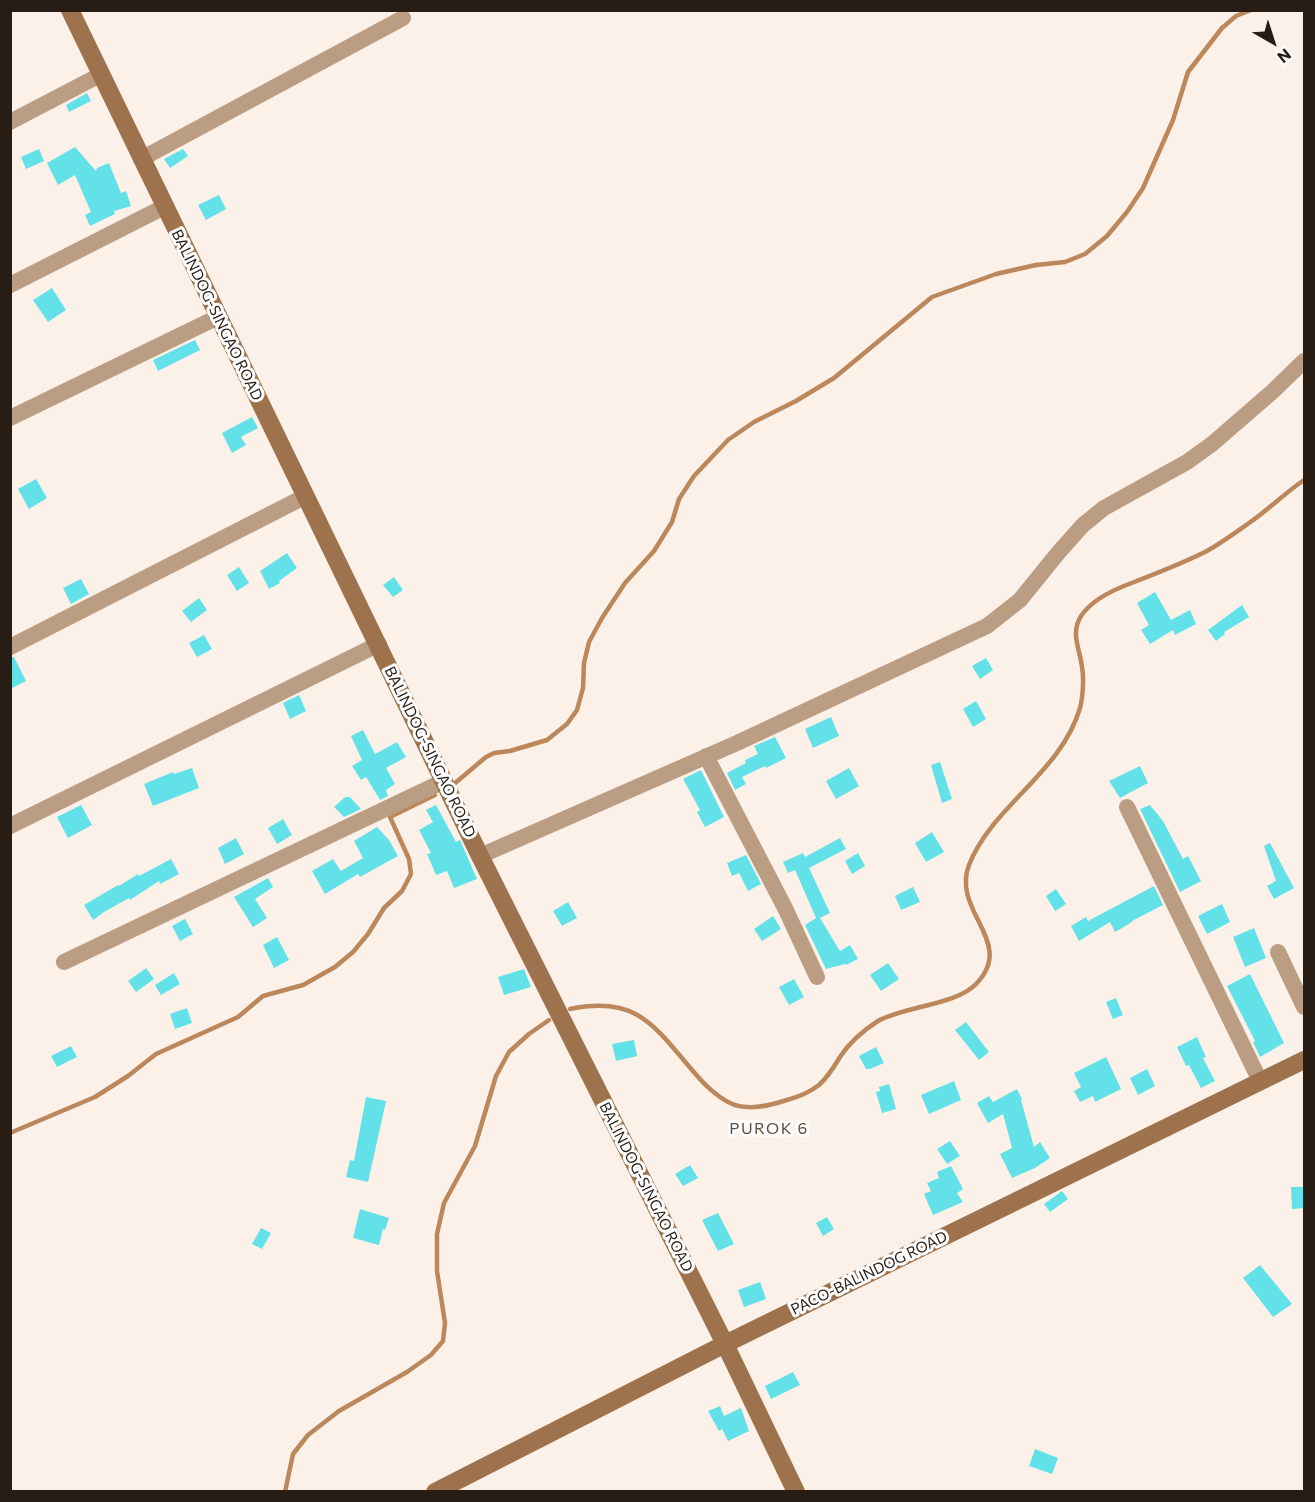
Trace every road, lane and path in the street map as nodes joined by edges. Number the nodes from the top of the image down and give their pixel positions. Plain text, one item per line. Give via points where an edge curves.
1 (70, 10) edge
2 (403, 18) dead end
3 (100, 75) junction
4 (10, 122) edge
5 (141, 159) junction
6 (164, 207) junction
7 (10, 285) edge
8 (218, 317) junction
9 (1305, 361) edge
10 (10, 418) edge
11 (306, 496) junction
12 (379, 644) junction
13 (10, 647) edge
14 (706, 756) junction
15 (444, 781) junction
16 (1127, 807) dead end
17 (10, 826) edge
18 (480, 856) junction
19 (1278, 952) dead end
20 (64, 962) dead end
21 (817, 976) dead end
22 (1305, 1007) edge
23 (1305, 1060) edge
24 (1260, 1081) junction
25 (725, 1344) junction
26 (435, 1491) edge
27 (796, 1491) edge

1 - 3 street, BALINDOG-SINGAO ROAD
2 - 5 street
3 - 4 street
3 - 5 street, BALINDOG-SINGAO ROAD
5 - 6 street, BALINDOG-SINGAO ROAD
6 - 7 street
6 - 8 street, BALINDOG-SINGAO ROAD
8 - 10 street
8 - 11 street, BALINDOG-SINGAO ROAD
9 - 14 street via 1212,444 1104,508 1083,525 1020,600 987,626
11 - 12 street, BALINDOG-SINGAO ROAD
11 - 13 street
12 - 15 street, BALINDOG-SINGAO ROAD
12 - 17 street
14 - 18 street
14 - 21 street
15 - 18 street, BALINDOG-SINGAO ROAD
15 - 20 street
16 - 24 street
18 - 25 street, BALINDOG-SINGAO ROAD
19 - 22 street
23 - 24 street, PACO-BALINDOG ROAD
24 - 25 street, PACO-BALINDOG ROAD
25 - 26 street, PACO-BALINDOG ROAD
25 - 27 street, BALINDOG-SINGAO ROAD

